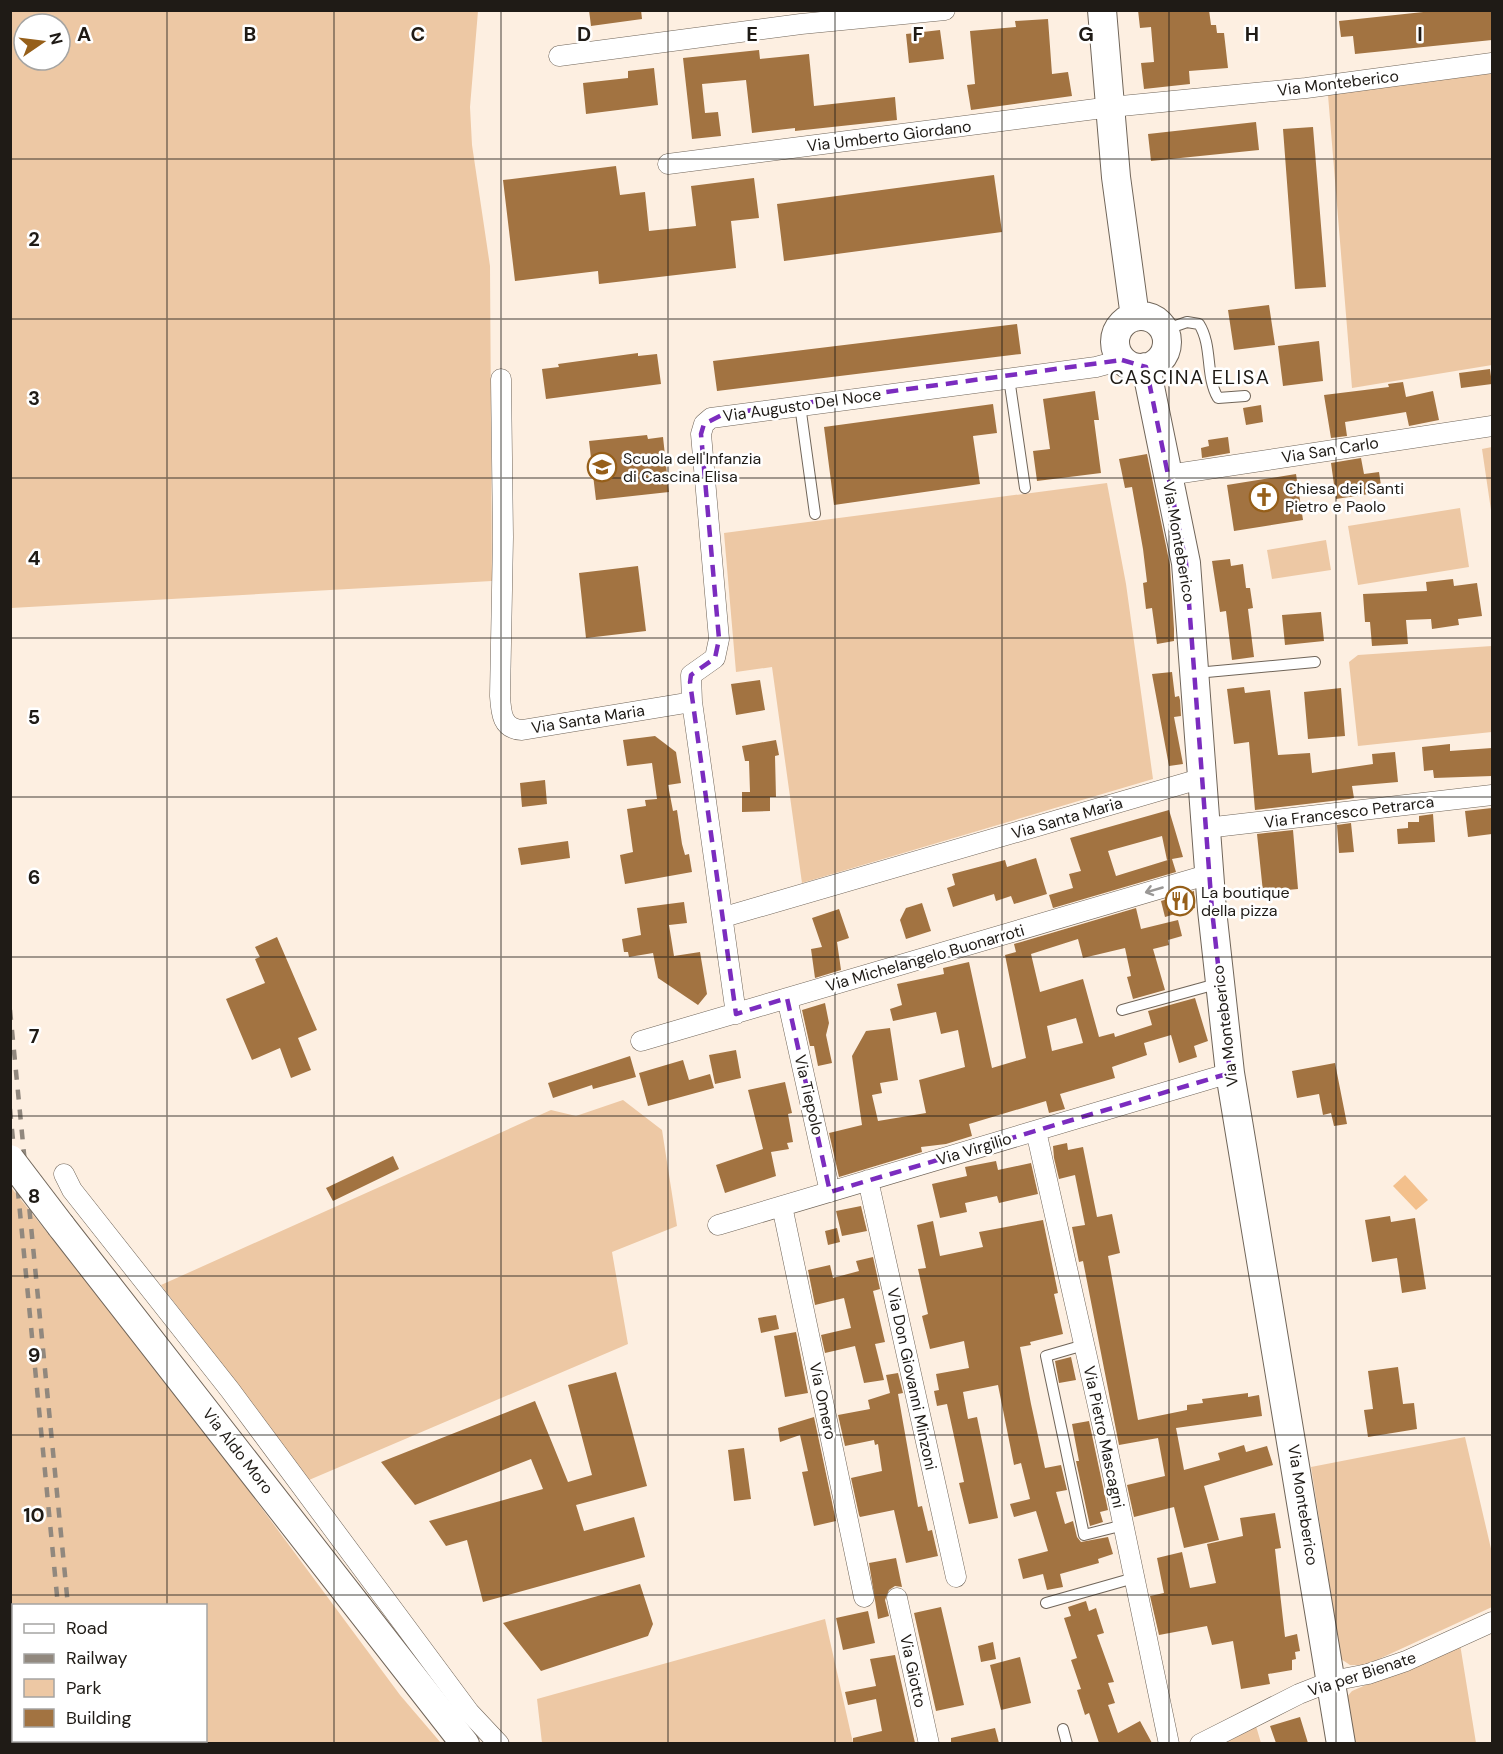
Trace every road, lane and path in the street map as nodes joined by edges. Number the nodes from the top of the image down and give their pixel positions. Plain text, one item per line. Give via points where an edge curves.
1 (945, 10) edge
2 (1102, 10) edge
3 (559, 56) dead end
4 (1492, 63) edge
5 (1111, 107) junction
6 (668, 164) dead end
7 (1135, 317) junction
8 (1164, 330) junction
9 (1134, 364) junction
10 (501, 378) dead end
11 (1009, 378) junction
12 (1245, 396) dead end
13 (800, 405) junction
14 (1492, 426) edge
15 (1167, 475) junction
16 (1025, 488) dead end
17 (816, 514) dead end
18 (1315, 662) dead end
19 (1195, 673) junction
20 (692, 702) junction
21 (1203, 778) junction
22 (1492, 795) edge
23 (1206, 828) junction
24 (1210, 874) junction
25 (724, 917) junction
26 (1220, 983) junction
27 (787, 998) junction
28 (1122, 1010) dead end
29 (736, 1014) junction
30 (641, 1041) dead end
31 (1230, 1073) junction
32 (1036, 1131) junction
33 (10, 1159) edge
34 (64, 1174) dead end
35 (868, 1180) junction
36 (830, 1192) junction
37 (782, 1206) junction
38 (718, 1225) dead end
39 (1084, 1345) junction
40 (1124, 1525) junction
41 (956, 1577) dead end
42 (1134, 1578) junction
43 (864, 1597) dead end
44 (897, 1598) dead end
45 (1046, 1602) dead end
46 (1492, 1622) edge
47 (1332, 1681) junction
48 (1063, 1728) dead end
49 (465, 1743) edge
50 (499, 1743) edge
51 (929, 1743) edge
52 (1067, 1743) edge
53 (1169, 1743) edge
54 (1200, 1743) edge
55 (1341, 1743) edge

1 - 3 street via 801,24
2 - 5 street
4 - 5 street, Via Monteberico via 1306,88
5 - 6 street, Via Umberto Giordano
5 - 7 street
7 - 8 street via 1152,319
7 - 9 street via 1116,334 1117,352
8 - 9 street via 1166,350 1158,361
8 - 12 lane via 1187,322 1199,324 1218,398
9 - 11 street, Via Augusto Del Noce
9 - 15 street, Via Monteberico
10 - 20 street, Via Santa Maria via 503,718 512,728 522,730
11 - 13 street, Via Augusto Del Noce
11 - 16 lane
13 - 17 lane
13 - 20 street, Via Augusto Del Noce via 724,414 704,424 701,434 719,639 715,658 692,675
14 - 15 street, Via San Carlo
15 - 19 street, Via Monteberico via 1186,563
18 - 19 lane
19 - 21 street, Via Monteberico
20 - 25 street
21 - 23 street, Via Monteberico
21 - 25 street, Via Santa Maria
22 - 23 street, Via Francesco Petrarca
23 - 24 street, Via Monteberico
24 - 26 street, Via Monteberico
24 -> 27 street, Via Michelangelo Buonarroti
25 - 29 street
26 - 28 lane
26 - 31 street, Via Monteberico
27 - 29 street, Via Michelangelo Buonarroti
27 - 36 street, Via Tiepolo
29 - 30 street, Via Michelangelo Buonarroti
31 - 32 street, Via Virgilio
31 - 47 street, Via Monteberico
32 - 35 street, Via Virgilio
32 - 39 street, Via Pietro Mascagni
33 - 49 street, Via Aldo Moro, bridge
34 - 50 street via 72,1190 230,1390 469,1712
35 - 36 street, Via Virgilio
35 - 41 street, Via Don Giovanni Minzoni
36 - 37 street, Via Virgilio
37 - 38 street, Via Virgilio
37 - 43 street, Via Omero
39 - 40 street, Via Pietro Mascagni
39 - 40 lane via 1046,1356 1084,1535
40 - 42 street, Via Pietro Mascagni
42 - 45 lane
42 - 53 street, Via Pietro Mascagni
44 - 51 street, Via Giotto
46 - 47 street, Via per Bienate via 1406,1661
47 - 54 street, Via per Bienate
47 - 55 street, Via Monteberico
48 - 52 lane

